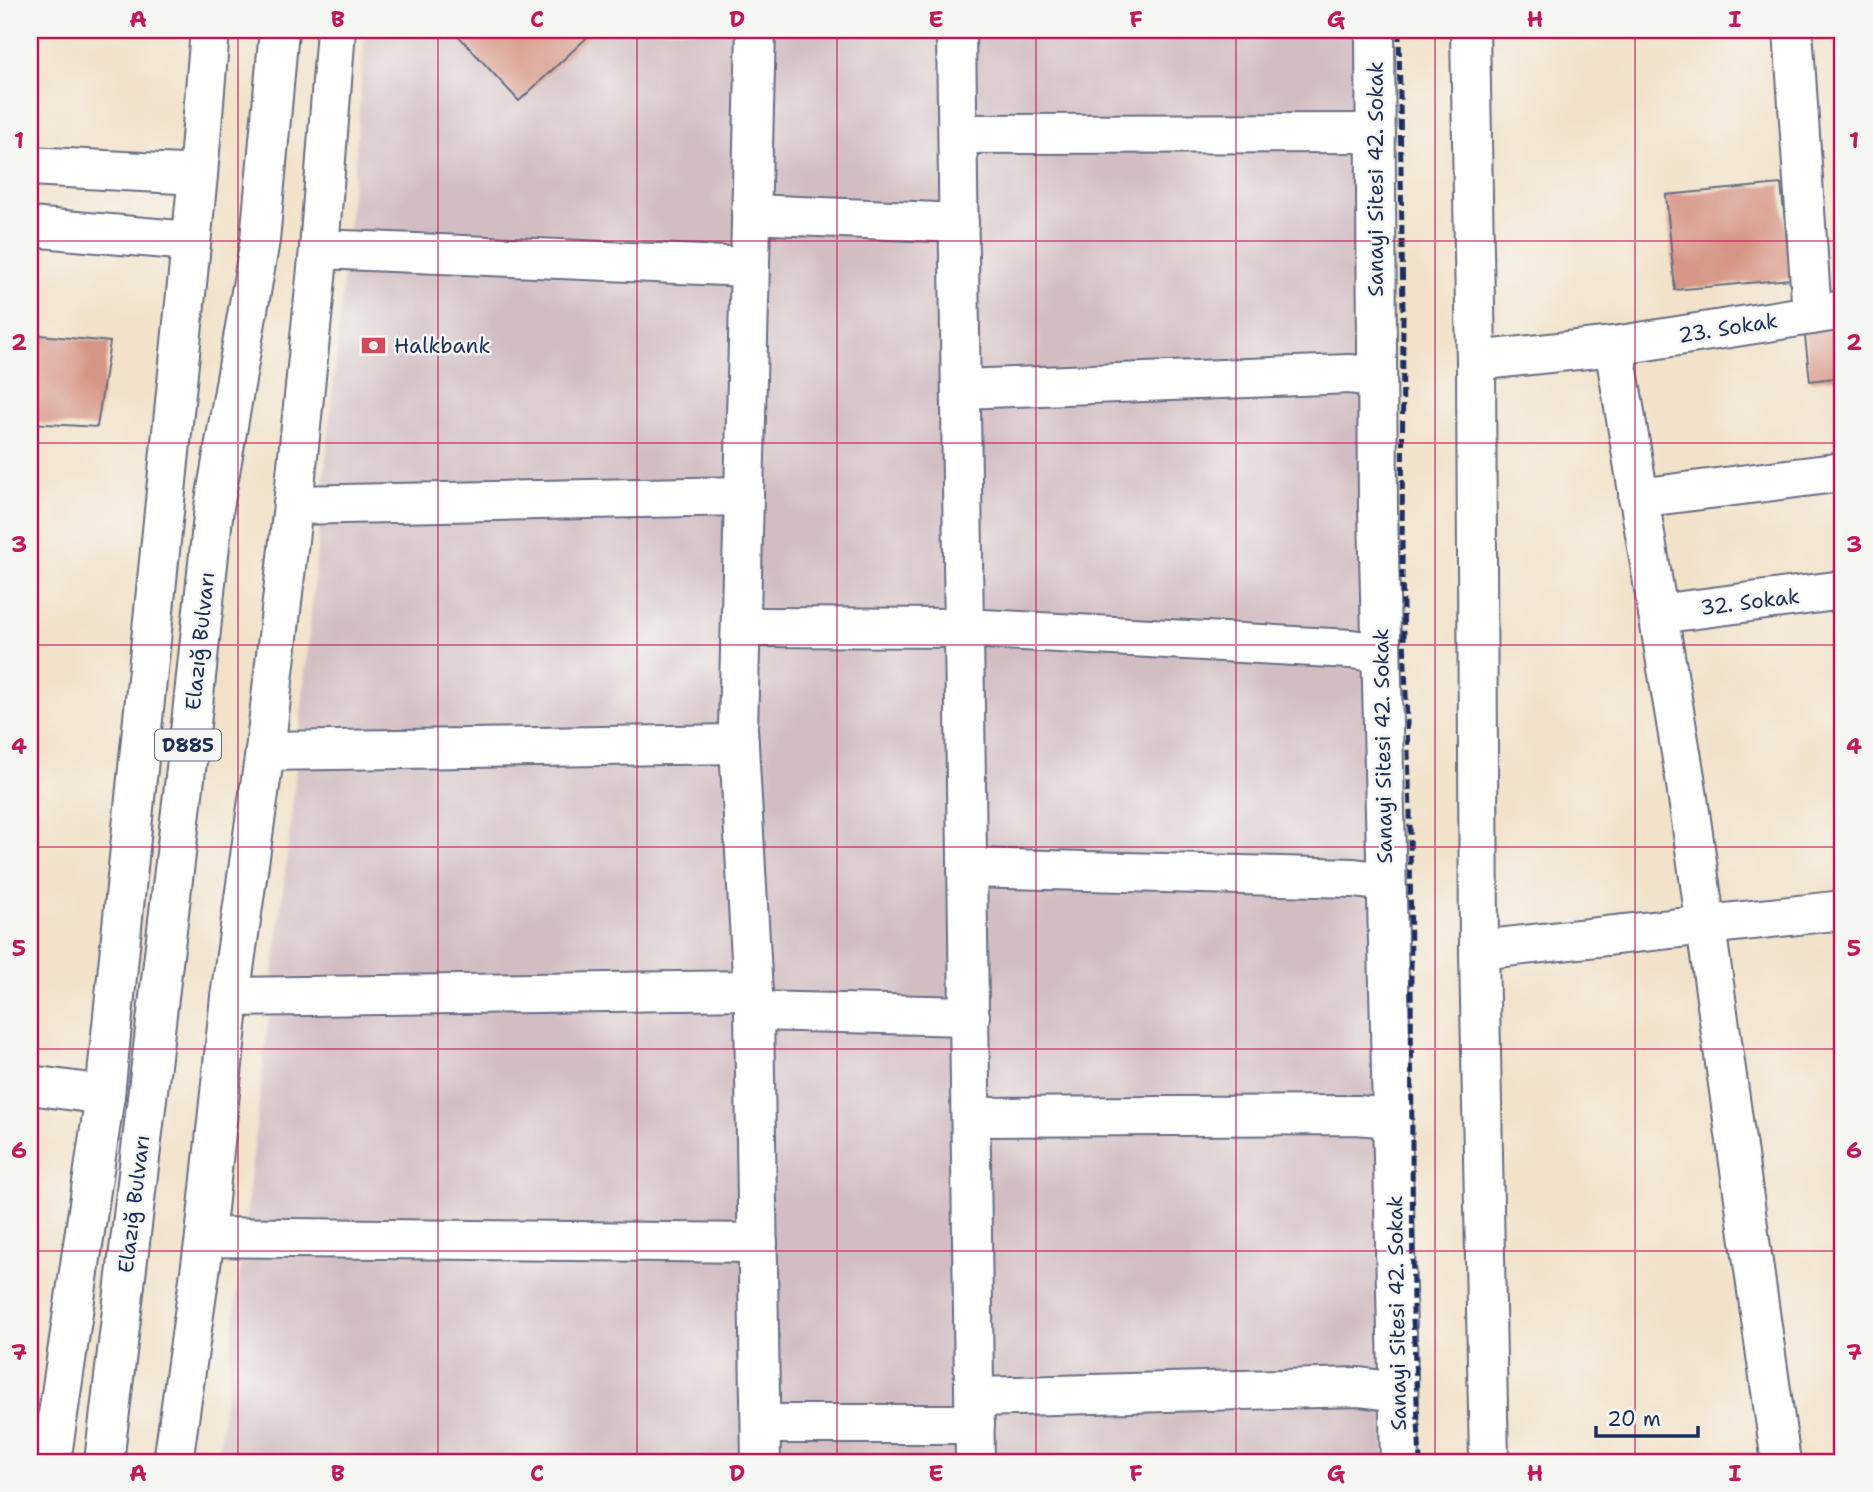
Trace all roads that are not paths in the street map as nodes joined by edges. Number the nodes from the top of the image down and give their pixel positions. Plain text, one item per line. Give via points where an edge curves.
1 (211, 30) edge
2 (279, 30) edge
3 (336, 30) edge
4 (756, 30) edge
5 (956, 30) edge
6 (1375, 30) edge
7 (1470, 30) edge
8 (1793, 30) edge
9 (1376, 133) junction
10 (958, 134) junction
11 (30, 166) edge
12 (198, 175) junction
13 (751, 214) junction
14 (959, 223) junction
15 (30, 227) edge
16 (190, 241) junction
17 (318, 249) junction
18 (750, 267) junction
19 (1828, 312) edge
20 (1614, 346) junction
21 (1476, 361) junction
22 (1377, 377) junction
23 (961, 389) junction
24 (1843, 472) edge
25 (744, 496) junction
26 (1638, 498) junction
27 (293, 505) junction
28 (1843, 590) edge
29 (1658, 614) junction
30 (741, 627) junction
31 (965, 628) junction
32 (1381, 653) junction
33 (739, 744) junction
34 (265, 751) junction
35 (968, 868) junction
36 (1387, 881) junction
37 (1843, 910) edge
38 (1705, 925) junction
39 (1479, 950) junction
40 (230, 997) junction
41 (753, 1001) junction
42 (970, 1016) junction
43 (30, 1085) edge
44 (105, 1095) junction
45 (971, 1117) junction
46 (1392, 1118) junction
47 (205, 1237) junction
48 (758, 1243) junction
49 (1398, 1392) junction
50 (975, 1410) junction
51 (761, 1424) junction
52 (51, 1462) edge
53 (104, 1462) edge
54 (173, 1462) edge
55 (761, 1462) edge
56 (975, 1462) edge
57 (1400, 1462) edge
58 (1489, 1462) edge
59 (1781, 1462) edge

1 - 12 main road, Elazığ Bulvarı / D885
2 - 53 main road, Elazığ Bulvarı / D885 via 260,240 214,507
3 - 17 main road
4 - 13 main road
5 - 10 main road
6 - 9 main road, Sanayi Sitesi 42. Sokak
7 - 21 main road
8 - 19 main road
9 - 10 main road
9 - 22 main road, Sanayi Sitesi 42. Sokak
10 - 14 main road
11 - 12 main road
12 - 16 main road, Elazığ Bulvarı / D885
13 - 14 main road
13 - 18 main road
14 - 23 main road
15 - 16 main road
16 - 44 main road, Elazığ Bulvarı / D885
17 - 18 main road
17 - 27 main road
18 - 25 main road
19 - 20 main road, 23. Sokak
20 - 21 main road, 23. Sokak
20 - 26 main road
21 - 39 main road
22 - 23 main road via 1349,373
22 - 32 main road, Sanayi Sitesi 42. Sokak
23 - 31 main road
24 - 26 main road
25 - 27 main road
25 - 30 main road
26 - 29 main road
27 - 34 main road
28 - 29 main road, 32. Sokak
29 - 38 main road
30 - 31 main road
30 - 33 main road
31 - 32 main road
31 - 35 main road
32 - 36 main road, Sanayi Sitesi 42. Sokak
33 - 34 main road
33 - 41 main road
34 - 40 main road
35 - 36 main road
35 - 42 main road
36 - 46 main road, Sanayi Sitesi 42. Sokak
37 - 38 main road
38 - 39 main road
38 - 59 main road
39 - 58 main road
40 - 41 main road
40 - 47 main road
41 - 42 main road
41 - 48 main road
42 - 45 main road
43 - 44 main road
44 - 52 main road, Elazığ Bulvarı / D885
45 - 46 main road
45 - 50 main road
46 - 49 main road, Sanayi Sitesi 42. Sokak
47 - 48 main road
47 - 54 main road
48 - 51 main road
49 - 50 main road via 1359,1387
49 - 57 main road, Sanayi Sitesi 42. Sokak
50 - 51 main road
50 - 56 main road
51 - 55 main road

